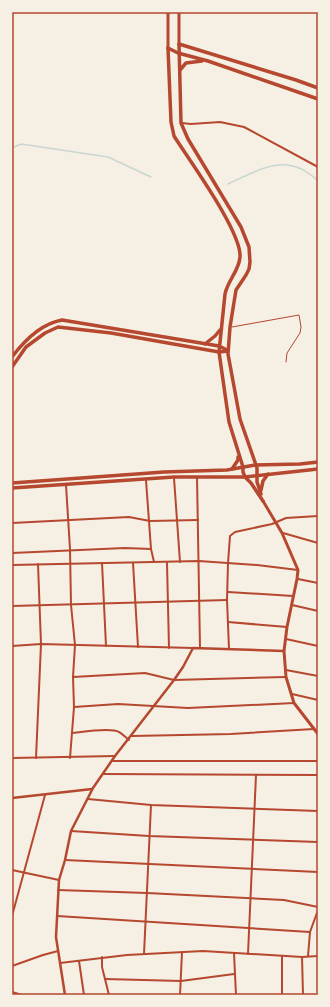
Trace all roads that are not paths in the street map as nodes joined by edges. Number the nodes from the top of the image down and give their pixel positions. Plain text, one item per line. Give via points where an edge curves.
1 (168, 12) edge
2 (179, 12) edge
3 (179, 44) junction
4 (168, 48) junction
5 (178, 54) junction
6 (208, 61) junction
7 (179, 71) junction
8 (318, 88) edge
9 (318, 93) edge
10 (318, 98) edge
11 (181, 123) junction
12 (318, 167) edge
13 (230, 327) junction
14 (220, 329) junction
15 (205, 344) junction
16 (219, 346) junction
17 (228, 351) junction
18 (219, 352) junction
19 (12, 358) edge
20 (286, 362) dead end
21 (12, 367) edge
22 (239, 454) junction
23 (318, 462) edge
24 (255, 465) junction
25 (243, 467) junction
26 (232, 469) junction
27 (318, 469) edge
28 (269, 474) junction
29 (196, 476) junction
30 (257, 476) junction
31 (174, 477) junction
32 (245, 477) junction
33 (146, 478) junction
34 (12, 483) edge
35 (66, 484) junction
36 (12, 488) edge
37 (263, 501) junction
38 (318, 516) edge
39 (69, 520) junction
40 (178, 520) junction
41 (198, 520) junction
42 (150, 521) junction
43 (276, 522) junction
44 (12, 523) edge
45 (282, 533) junction
46 (318, 543) edge
47 (151, 549) junction
48 (70, 550) junction
49 (12, 553) edge
50 (199, 561) junction
51 (154, 562) junction
52 (167, 562) junction
53 (180, 562) junction
54 (102, 563) junction
55 (133, 563) junction
56 (228, 563) junction
57 (38, 564) junction
58 (70, 564) junction
59 (12, 565) edge
60 (298, 570) junction
61 (297, 579) junction
62 (318, 584) edge
63 (228, 592) junction
64 (294, 596) junction
65 (199, 600) junction
66 (228, 600) junction
67 (167, 601) junction
68 (135, 602) junction
69 (104, 603) junction
70 (72, 604) junction
71 (292, 605) junction
72 (12, 606) edge
73 (39, 606) junction
74 (318, 610) edge
75 (228, 622) junction
76 (287, 627) junction
77 (285, 639) junction
78 (41, 644) junction
79 (75, 645) junction
80 (12, 646) edge
81 (106, 646) junction
82 (318, 646) edge
83 (138, 647) junction
84 (168, 648) junction
85 (193, 648) junction
86 (200, 648) junction
87 (229, 649) junction
88 (284, 651) junction
89 (285, 670) junction
90 (318, 676) edge
91 (73, 677) junction
92 (286, 677) junction
93 (174, 680) junction
94 (291, 694) junction
95 (318, 700) edge
96 (294, 703) junction
97 (155, 706) junction
98 (74, 707) junction
99 (314, 729) junction
100 (72, 733) junction
101 (318, 734) edge
102 (132, 736) junction
103 (129, 740) junction
104 (115, 756) junction
105 (12, 758) edge
106 (36, 758) junction
107 (70, 758) junction
108 (112, 761) junction
109 (318, 761) edge
110 (103, 774) junction
111 (318, 775) edge
112 (256, 776) junction
113 (93, 788) junction
114 (45, 795) junction
115 (12, 798) edge
116 (87, 799) junction
117 (150, 805) junction
118 (256, 808) junction
119 (318, 811) edge
120 (71, 831) junction
121 (149, 836) junction
122 (254, 840) junction
123 (318, 842) edge
124 (65, 860) junction
125 (149, 864) junction
126 (251, 869) junction
127 (12, 870) edge
128 (318, 872) edge
129 (23, 873) junction
130 (59, 880) junction
131 (58, 890) junction
132 (147, 893) junction
133 (251, 898) junction
134 (318, 907) edge
135 (318, 910) edge
136 (12, 916) edge
137 (57, 916) junction
138 (146, 922) junction
139 (250, 928) junction
140 (310, 932) junction
141 (58, 951) junction
142 (182, 952) junction
143 (144, 954) junction
144 (234, 954) junction
145 (248, 954) junction
146 (282, 956) junction
147 (308, 956) junction
148 (318, 956) edge
149 (102, 957) junction
150 (302, 957) junction
151 (79, 961) junction
152 (60, 963) junction
153 (12, 966) edge
154 (234, 974) junction
155 (105, 979) junction
156 (181, 981) junction
157 (12, 992) edge
158 (22, 995) edge
159 (65, 995) edge
160 (84, 995) edge
161 (109, 995) edge
162 (180, 995) edge
163 (236, 995) edge
164 (282, 995) edge
165 (303, 995) edge

1 - 4 main road
2 - 3 main road
3 - 4 main road
3 - 5 main road
3 - 8 main road
4 - 5 main road
4 - 14 main road via 171,122 174,136 226,219 241,251 238,267 226,286
5 - 6 main road
5 - 7 main road
6 - 7 main road via 191,62 182,66
6 - 10 main road
7 - 11 main road
9 - 10 main road
11 - 12 street via 220,122 244,127
11 - 13 main road via 235,216 249,247 250,262 246,275 236,290
13 - 17 main road
13 - 20 lane via 298,315 300,333 287,353
14 - 15 main road
14 - 16 main road
15 - 16 main road
15 - 19 main road via 62,320 51,323 25,340
16 - 17 main road
16 - 18 main road
17 - 18 main road
17 - 24 main road via 240,418
18 - 21 main road via 63,326 52,328 31,343
18 - 22 main road via 229,422
22 - 25 main road
22 - 26 main road
23 - 24 main road
24 - 25 main road
24 - 30 main road
25 - 26 main road
25 - 32 main road
26 - 34 main road
27 - 28 main road
28 - 30 main road
28 - 37 main road via 261,486
29 - 31 main road
29 - 32 main road
29 - 41 street
30 - 32 main road
30 - 37 main road
31 - 33 main road
31 - 40 street
32 - 37 main road
33 - 35 main road
33 - 42 street
35 - 36 main road
35 - 39 street
37 - 43 main road
38 - 43 street via 286,518
39 - 42 street via 129,518
39 - 44 street
39 - 48 street
40 - 41 street
40 - 42 street
40 - 53 street
41 - 50 street
42 - 47 street
43 - 45 main road
43 - 56 street via 231,535
45 - 46 street
45 - 60 main road
47 - 48 street
47 - 51 street
48 - 49 street
48 - 58 street
50 - 53 street
50 - 56 street
50 - 65 street
51 - 52 street
51 - 55 street
52 - 53 street
52 - 67 street
54 - 55 street
54 - 58 street
54 - 69 street
55 - 68 street
56 - 60 street
56 - 63 street
57 - 58 street
57 - 59 street
57 - 73 street
58 - 70 street
60 - 61 main road
61 - 62 street
61 - 64 main road
63 - 64 street
63 - 66 street
64 - 71 main road
65 - 66 street
65 - 67 street
65 - 86 street
66 - 75 street
67 - 68 street
67 - 84 street
68 - 69 street
68 - 83 street
69 - 70 street
69 - 81 street
70 - 73 street
70 - 79 street
71 - 74 street
71 - 76 main road
72 - 73 street
73 - 78 street
75 - 76 street
75 - 87 street
76 - 77 main road
77 - 82 street
77 - 88 main road
78 - 79 street
78 - 80 street
78 - 106 street
79 - 81 street
79 - 91 street
81 - 83 street
83 - 84 street
84 - 85 street
85 - 86 street
85 - 93 street
86 - 87 street
87 - 88 street
88 - 89 main road
89 - 90 street
89 - 92 main road
91 - 93 street via 145,673
91 - 98 street
92 - 93 street
92 - 94 main road
93 - 97 street
94 - 95 street
94 - 96 main road
96 - 97 street via 188,708
96 - 99 main road
97 - 98 street via 118,704
97 - 102 street
98 - 100 street
99 - 101 main road
99 - 102 street
100 - 103 street via 116,730
100 - 107 street
102 - 103 street
103 - 104 street
104 - 107 street
104 - 108 street
105 - 106 street
106 - 107 street
108 - 109 street
108 - 110 street
110 - 112 street
110 - 113 street
111 - 112 street
112 - 118 street
113 - 114 street
113 - 116 street
114 - 115 street
114 - 129 street
116 - 117 street
116 - 120 street
117 - 118 street
117 - 121 street
118 - 119 street
118 - 122 street
120 - 121 street
120 - 124 street
121 - 122 street
121 - 125 street
122 - 123 street
122 - 126 street
124 - 125 street
124 - 130 street
125 - 126 street
125 - 132 street
126 - 128 street
126 - 133 street
127 - 129 street
129 - 130 street
129 - 136 street
130 - 131 street
131 - 132 street
131 - 137 street
132 - 133 street
132 - 138 street
133 - 134 street via 284,900
133 - 139 street
135 - 140 street
137 - 138 street
137 - 141 street
138 - 139 street
138 - 143 street
139 - 140 street
139 - 145 street
140 - 147 street
141 - 152 street
141 - 153 street
142 - 143 street
142 - 144 street
142 - 156 street
143 - 149 street
144 - 145 street
144 - 154 street
145 - 146 street
146 - 150 street
146 - 164 street
147 - 148 street
147 - 150 street
149 - 151 street
149 - 155 street
150 - 165 street
151 - 152 street
151 - 160 street
152 - 159 street
154 - 156 street
154 - 163 street
155 - 156 street
155 - 161 street
156 - 162 street
157 - 158 street

